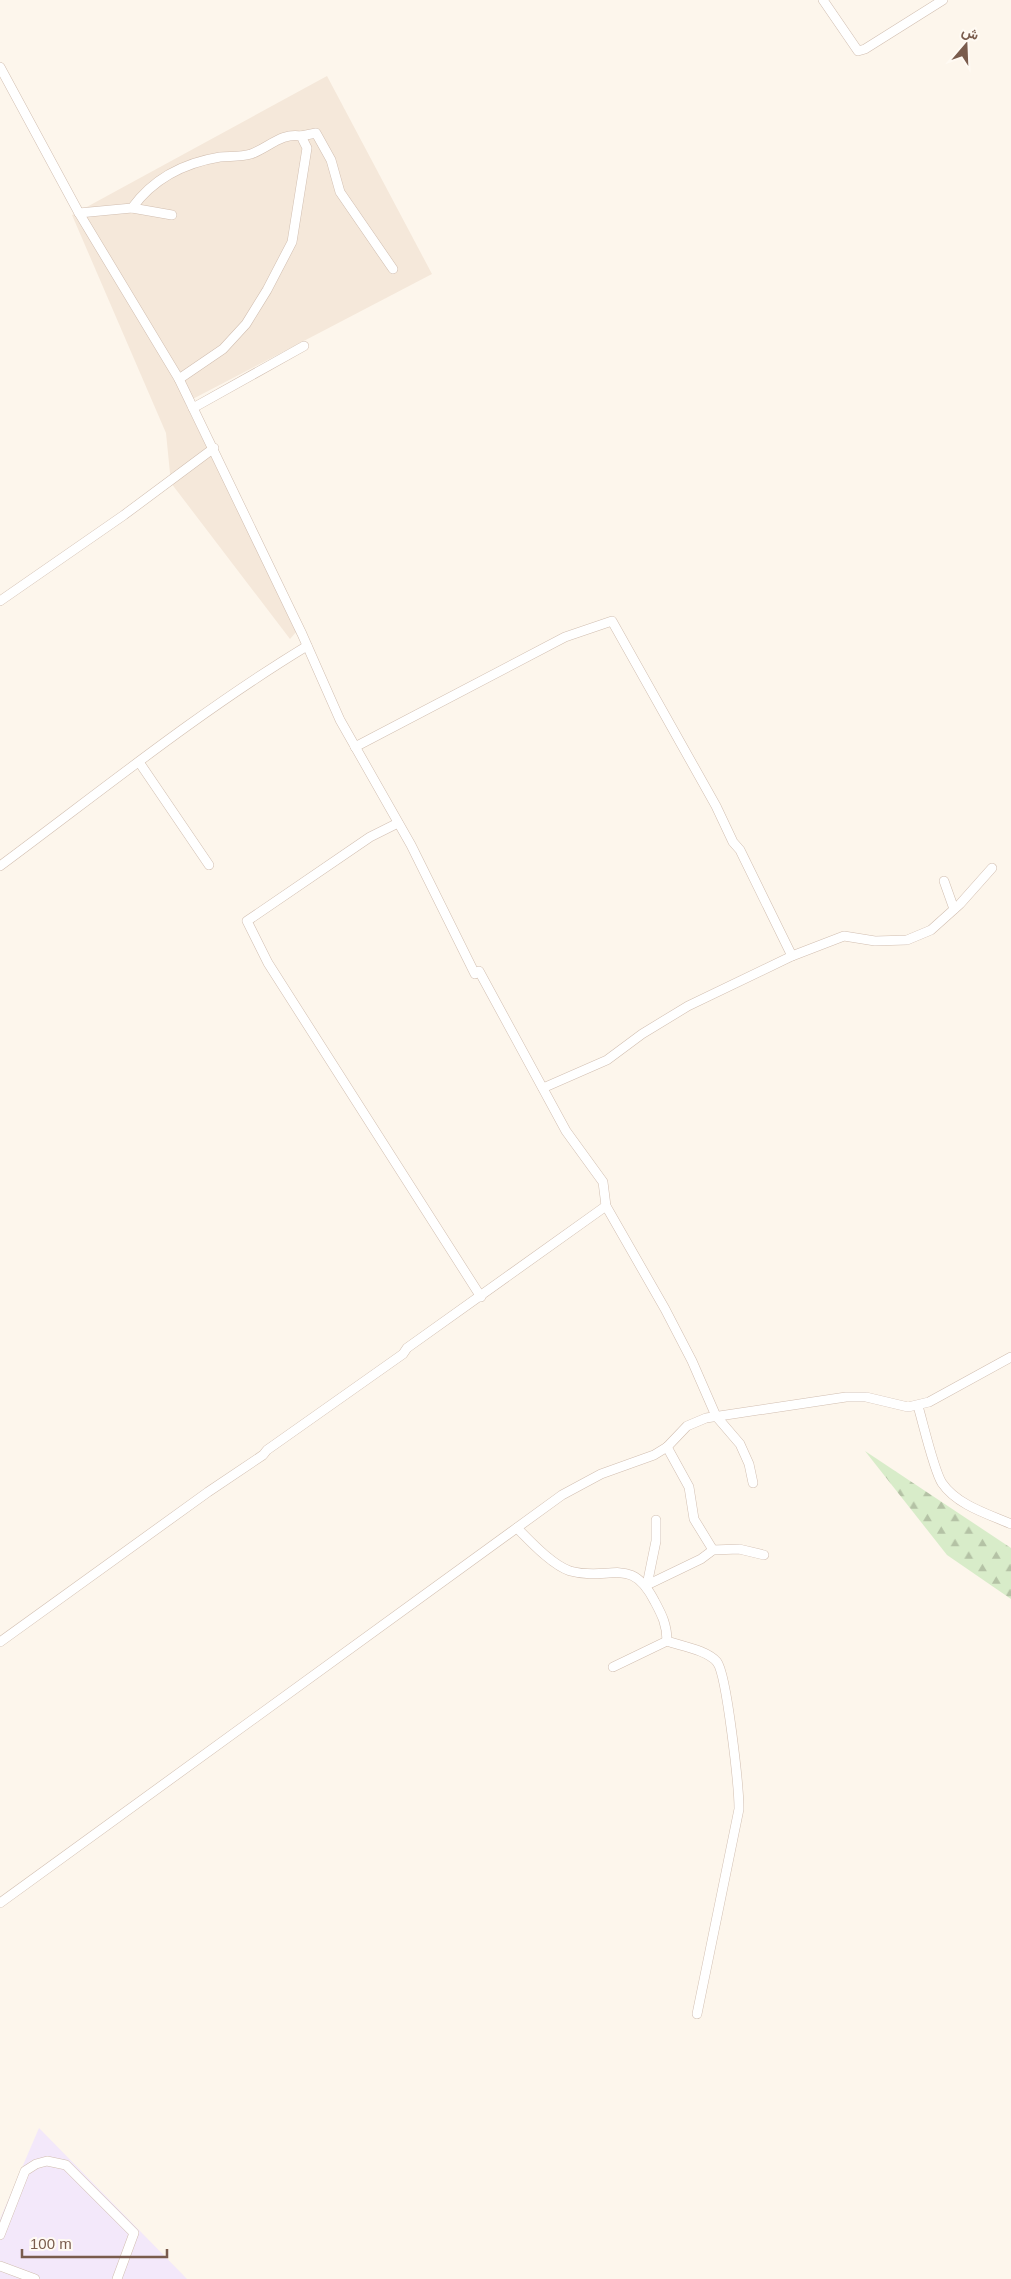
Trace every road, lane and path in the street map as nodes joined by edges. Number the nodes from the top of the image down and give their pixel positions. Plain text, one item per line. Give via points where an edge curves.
1 (822, 0) edge
2 (944, 0) edge
3 (0, 67) edge
4 (300, 136) junction
5 (132, 208) junction
6 (79, 213) junction
7 (172, 214) dead end
8 (393, 269) dead end
9 (304, 346) dead end
10 (179, 379) junction
11 (193, 408) junction
12 (213, 448) junction
13 (0, 601) edge
14 (307, 646) junction
15 (355, 747) junction
16 (139, 762) junction
17 (398, 823) junction
18 (210, 864) dead end
19 (0, 866) edge
20 (992, 868) dead end
21 (944, 881) dead end
22 (954, 909) junction
23 (792, 956) junction
24 (543, 1088) junction
25 (606, 1206) junction
26 (481, 1297) junction
27 (1011, 1357) edge
28 (918, 1406) junction
29 (716, 1416) junction
30 (668, 1447) junction
31 (753, 1483) dead end
32 (656, 1520) dead end
33 (1011, 1524) edge
34 (516, 1528) junction
35 (713, 1550) junction
36 (764, 1555) dead end
37 (647, 1585) junction
38 (668, 1641) junction
39 (0, 1642) edge
40 (613, 1667) dead end
41 (0, 1903) edge
42 (697, 2014) dead end
43 (0, 2235) edge
44 (0, 2266) edge
45 (35, 2279) edge
46 (117, 2279) edge

1 - 2 street via 858,51
3 - 6 street
4 - 5 street via 291,134 250,154 191,164 160,178
4 - 8 street via 316,133 331,160 340,192
4 - 10 street via 306,148 292,242 246,324 223,349
5 - 6 street
5 - 7 street
6 - 10 street
9 - 11 street
10 - 11 street
11 - 12 street
12 - 13 street
12 - 14 street
14 - 15 street
14 - 16 street via 272,667
15 - 17 street
15 - 23 street via 564,637 612,621 740,850
16 - 18 street
16 - 19 street
17 - 24 street
17 - 26 street via 370,837 247,921 268,963
20 - 22 street
21 - 22 street
22 - 23 street via 931,930 907,940 875,941 844,936
23 - 24 street via 688,1006 607,1060
24 - 25 street via 566,1131 603,1182
25 - 26 street
25 - 29 street via 670,1318
26 - 39 street
27 - 28 street
28 - 29 street via 900,1406 855,1397
28 - 33 street via 941,1482 954,1496 977,1510
29 - 30 street via 688,1426
29 - 31 street via 740,1444
30 - 34 street via 581,1484
30 - 35 street via 689,1487 694,1519
32 - 37 street via 656,1541
34 - 37 street via 569,1570 627,1573 637,1576
34 - 41 street
35 - 36 street via 739,1548
35 - 37 street
37 - 38 street via 667,1625
38 - 40 street
38 - 42 street via 712,1657 718,1663 726,1695 739,1790 737,1824
43 - 46 street via 25,2171 47,2161 66,2164 134,2233
44 - 45 street

